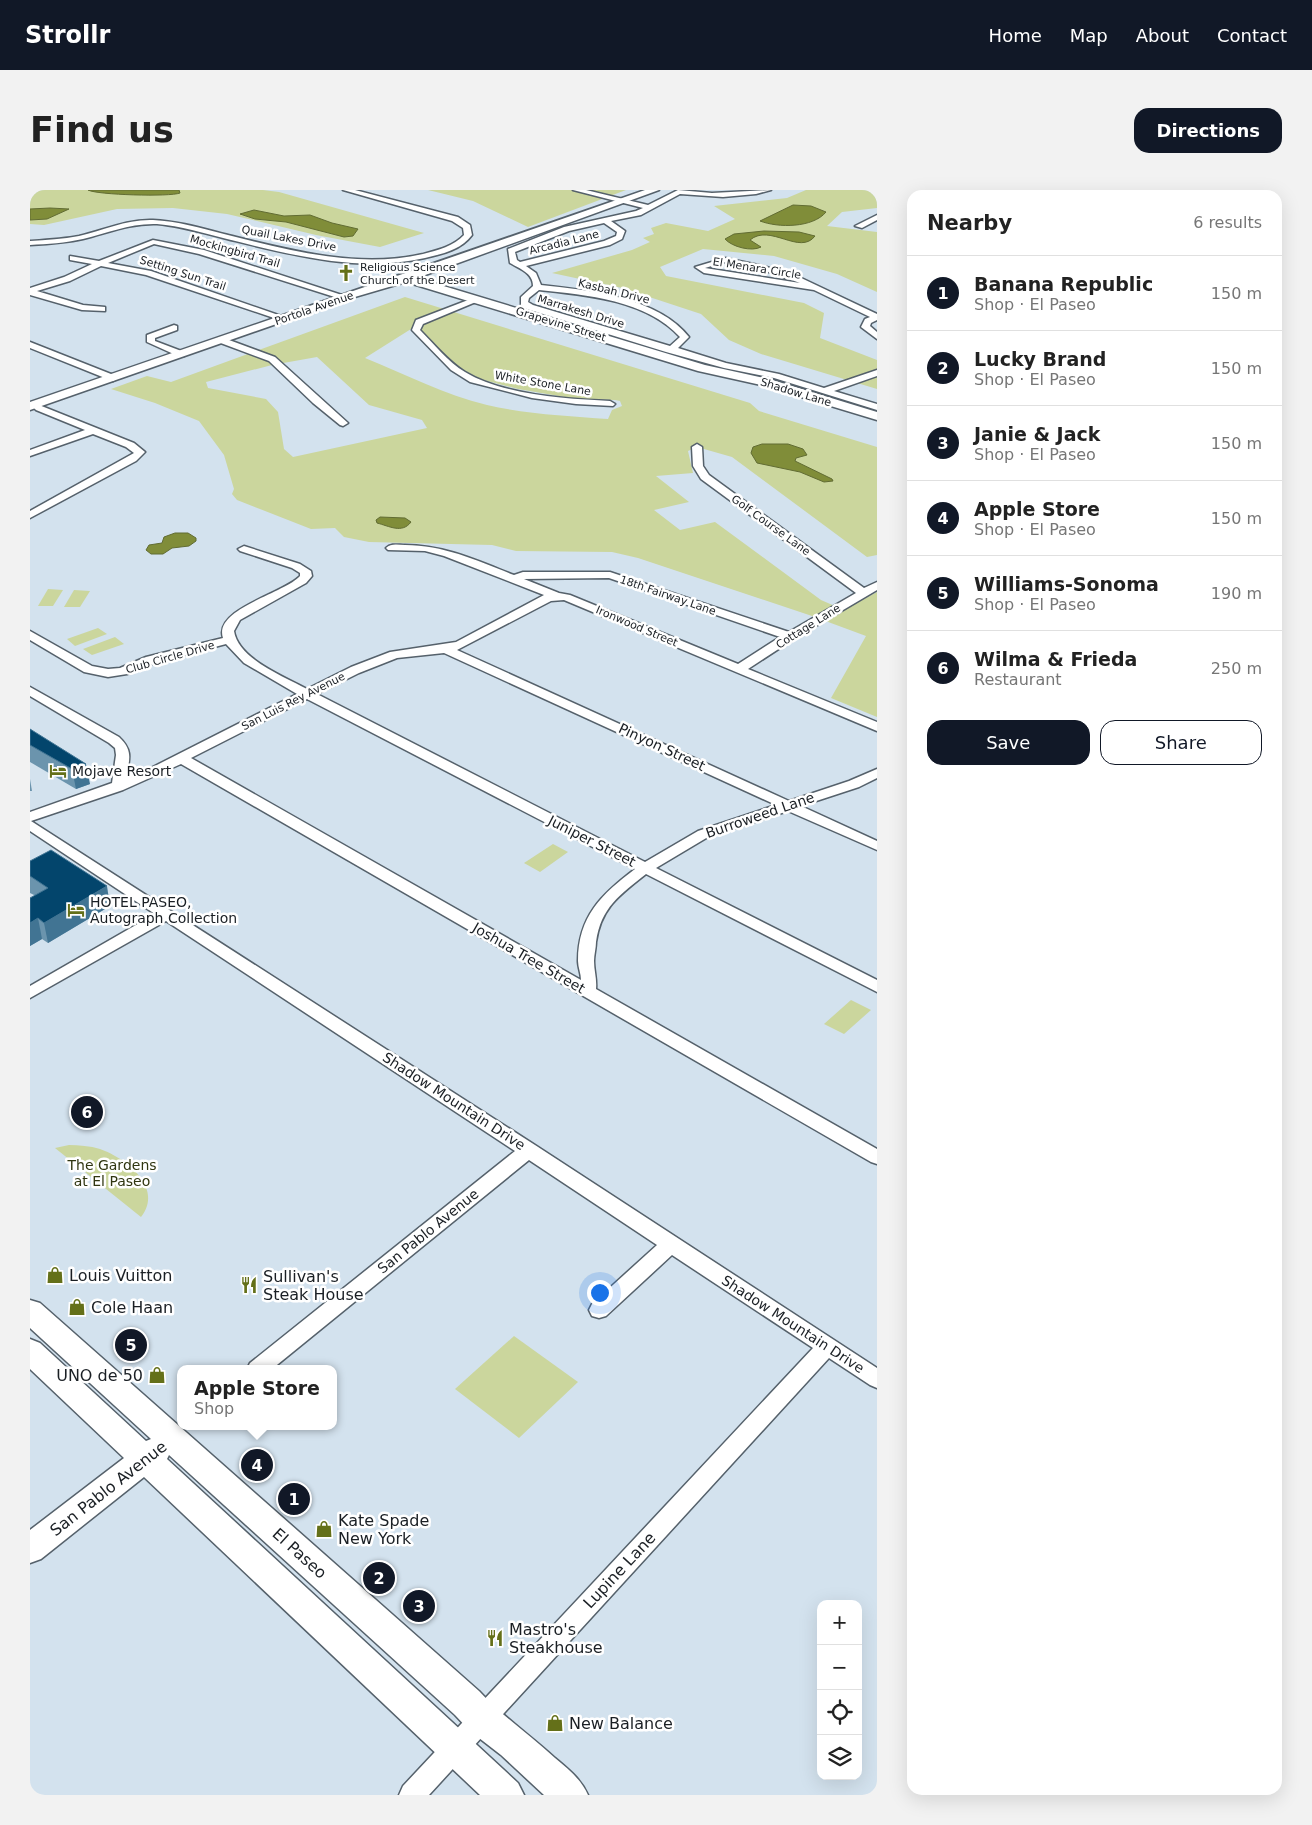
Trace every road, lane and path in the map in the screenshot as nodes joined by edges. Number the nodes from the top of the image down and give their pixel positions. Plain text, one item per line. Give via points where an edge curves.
1 (347, 190) edge
2 (577, 190) edge
3 (594, 190) edge
4 (654, 190) edge
5 (767, 190) edge
6 (681, 191) edge
7 (626, 200) junction
8 (651, 206) junction
9 (876, 218) edge
10 (606, 221) junction
11 (859, 226) dead end
12 (30, 243) edge
13 (73, 258) dead end
14 (100, 264) junction
15 (519, 265) junction
16 (406, 278) junction
17 (537, 287) junction
18 (816, 288) junction
19 (30, 292) edge
20 (344, 297) junction
21 (479, 299) junction
22 (102, 309) dead end
23 (876, 317) edge
24 (283, 318) junction
25 (174, 328) dead end
26 (877, 336) edge
27 (221, 340) junction
28 (30, 345) edge
29 (669, 350) junction
30 (182, 354) junction
31 (715, 372) joint
32 (877, 373) edge
33 (113, 378) junction
34 (824, 391) junction
35 (610, 404) dead end
36 (33, 407) edge
37 (877, 407) edge
38 (877, 416) edge
39 (343, 423) dead end
40 (91, 431) junction
41 (697, 447) dead end
42 (30, 453) edge
43 (30, 515) edge
44 (392, 548) dead end
45 (244, 549) dead end
46 (514, 579) junction
47 (877, 585) edge
48 (864, 593) junction
49 (557, 596) junction
50 (30, 635) edge
51 (790, 636) junction
52 (229, 640) junction
53 (446, 649) junction
54 (739, 669) junction
55 (30, 691) edge
56 (306, 694) junction
57 (877, 727) edge
58 (181, 758) junction
59 (877, 773) edge
60 (118, 787) junction
61 (788, 805) junction
62 (30, 817) edge
63 (30, 826) edge
64 (877, 846) edge
65 (645, 868) junction
66 (165, 915) junction
67 (877, 986) edge
68 (588, 992) junction
69 (30, 993) edge
70 (529, 1150) junction
71 (877, 1158) edge
72 (671, 1244) junction
73 (30, 1310) edge
74 (599, 1310) dead end
75 (827, 1346) junction
76 (30, 1351) edge
77 (263, 1365) edge
78 (877, 1379) edge
79 (178, 1432) edge
80 (146, 1459) junction
81 (30, 1549) edge
82 (482, 1719) junction
83 (455, 1748) junction
84 (412, 1795) edge
85 (506, 1795) edge
86 (570, 1795) edge

1 - 12 street, Quail Lakes Drive via 455,219 467,228 468,235 459,244 430,254 376,261 304,254 158,222 124,224 80,237
2 - 7 street
3 - 7 street
4 - 7 street, Portola Avenue
5 - 6 street via 714,196
6 - 8 street
7 - 8 street
7 - 16 street, Portola Avenue
8 - 10 street
9 - 11 street
10 - 15 street via 567,229 511,251 513,261
10 - 15 street, Arcadia Lane via 621,231 619,237
13 - 14 street, Setting Sun Trail
14 - 19 street, Mockingbird Trail
14 - 20 street, Mockingbird Trail via 153,242 210,254
14 - 24 street, Setting Sun Trail via 148,273
15 - 17 street, Marrakesh Drive via 535,276
16 - 20 street, Portola Avenue
16 - 21 street, Grapevine Street
17 - 29 street, Marrakesh Drive via 524,297 524,303 530,307
17 - 29 street, Kasbah Drive via 624,303 665,318 676,325 685,337
18 - 18 street, El Menara Circle via 778,271 749,264 725,260 699,268
18 - 23 street, El Menara Circle
19 - 22 street via 82,307
20 - 24 street, Portola Avenue
21 - 31 street, Grapevine Street
21 - 35 street, White Stone Lane via 419,322 416,330 455,368 477,381 516,391
23 - 26 street via 865,326
24 - 27 street, Portola Avenue
25 - 30 street via 150,337 151,342
27 - 30 street, Portola Avenue
27 - 39 street via 272,359
28 - 33 street
29 - 34 street, Marrakesh Drive
30 - 33 street, Portola Avenue
31 - 38 street, Shadow Lane via 764,382
32 - 34 street
33 - 36 street, Portola Avenue
34 - 37 street, Marrakesh Drive
36 - 40 street
40 - 42 street
40 - 43 street via 140,452
41 - 48 street, Golf Course Lane via 698,466 705,477
44 - 46 street, Ironwood Street via 425,548 447,553
45 - 52 street via 296,566 306,576 236,617 227,632
46 - 49 street, Ironwood Street
46 - 51 street, 18th Fairway Lane via 523,575 610,575
47 - 48 street, Cottage Lane
48 - 51 street, Cottage Lane
49 - 53 street, San Luis Rey Avenue via 547,598 460,645
49 - 54 street, Ironwood Street
50 - 52 street, Club Circle Drive via 88,669 108,673
51 - 54 street, Cottage Lane
52 - 56 street, Juniper Street via 247,660
53 - 56 street, San Luis Rey Avenue via 394,655
53 - 61 street, Pinyon Street
54 - 57 street, Ironwood Street
55 - 60 street via 122,747
56 - 58 street, San Luis Rey Avenue
56 - 65 street, Juniper Street
58 - 60 street, San Luis Rey Avenue
58 - 68 street, Joshua Tree Street
59 - 61 street, Burroweed Lane via 854,784
60 - 62 street, San Luis Rey Avenue
61 - 64 street, Pinyon Street
61 - 65 street, Burroweed Lane via 703,834
63 - 66 street, Shadow Mountain Drive
65 - 67 street, Juniper Street
65 - 68 street, Burroweed Lane via 618,889 594,918 586,961
66 - 69 street
66 - 70 street, Shadow Mountain Drive
68 - 71 street, Joshua Tree Street
70 - 72 street, Shadow Mountain Drive
70 - 77 street, San Pablo Avenue
72 - 74 street
72 - 75 street, Shadow Mountain Drive
73 - 79 street, El Paseo
75 - 78 street, Shadow Mountain Drive
75 - 82 street, Lupine Lane
76 - 80 street
79 - 80 street, San Pablo Avenue
79 - 82 street, El Paseo
80 - 81 street, San Pablo Avenue
80 - 83 street
82 - 83 street, Lupine Lane
82 - 86 street, El Paseo
83 - 84 street, Lupine Lane
83 - 85 street

